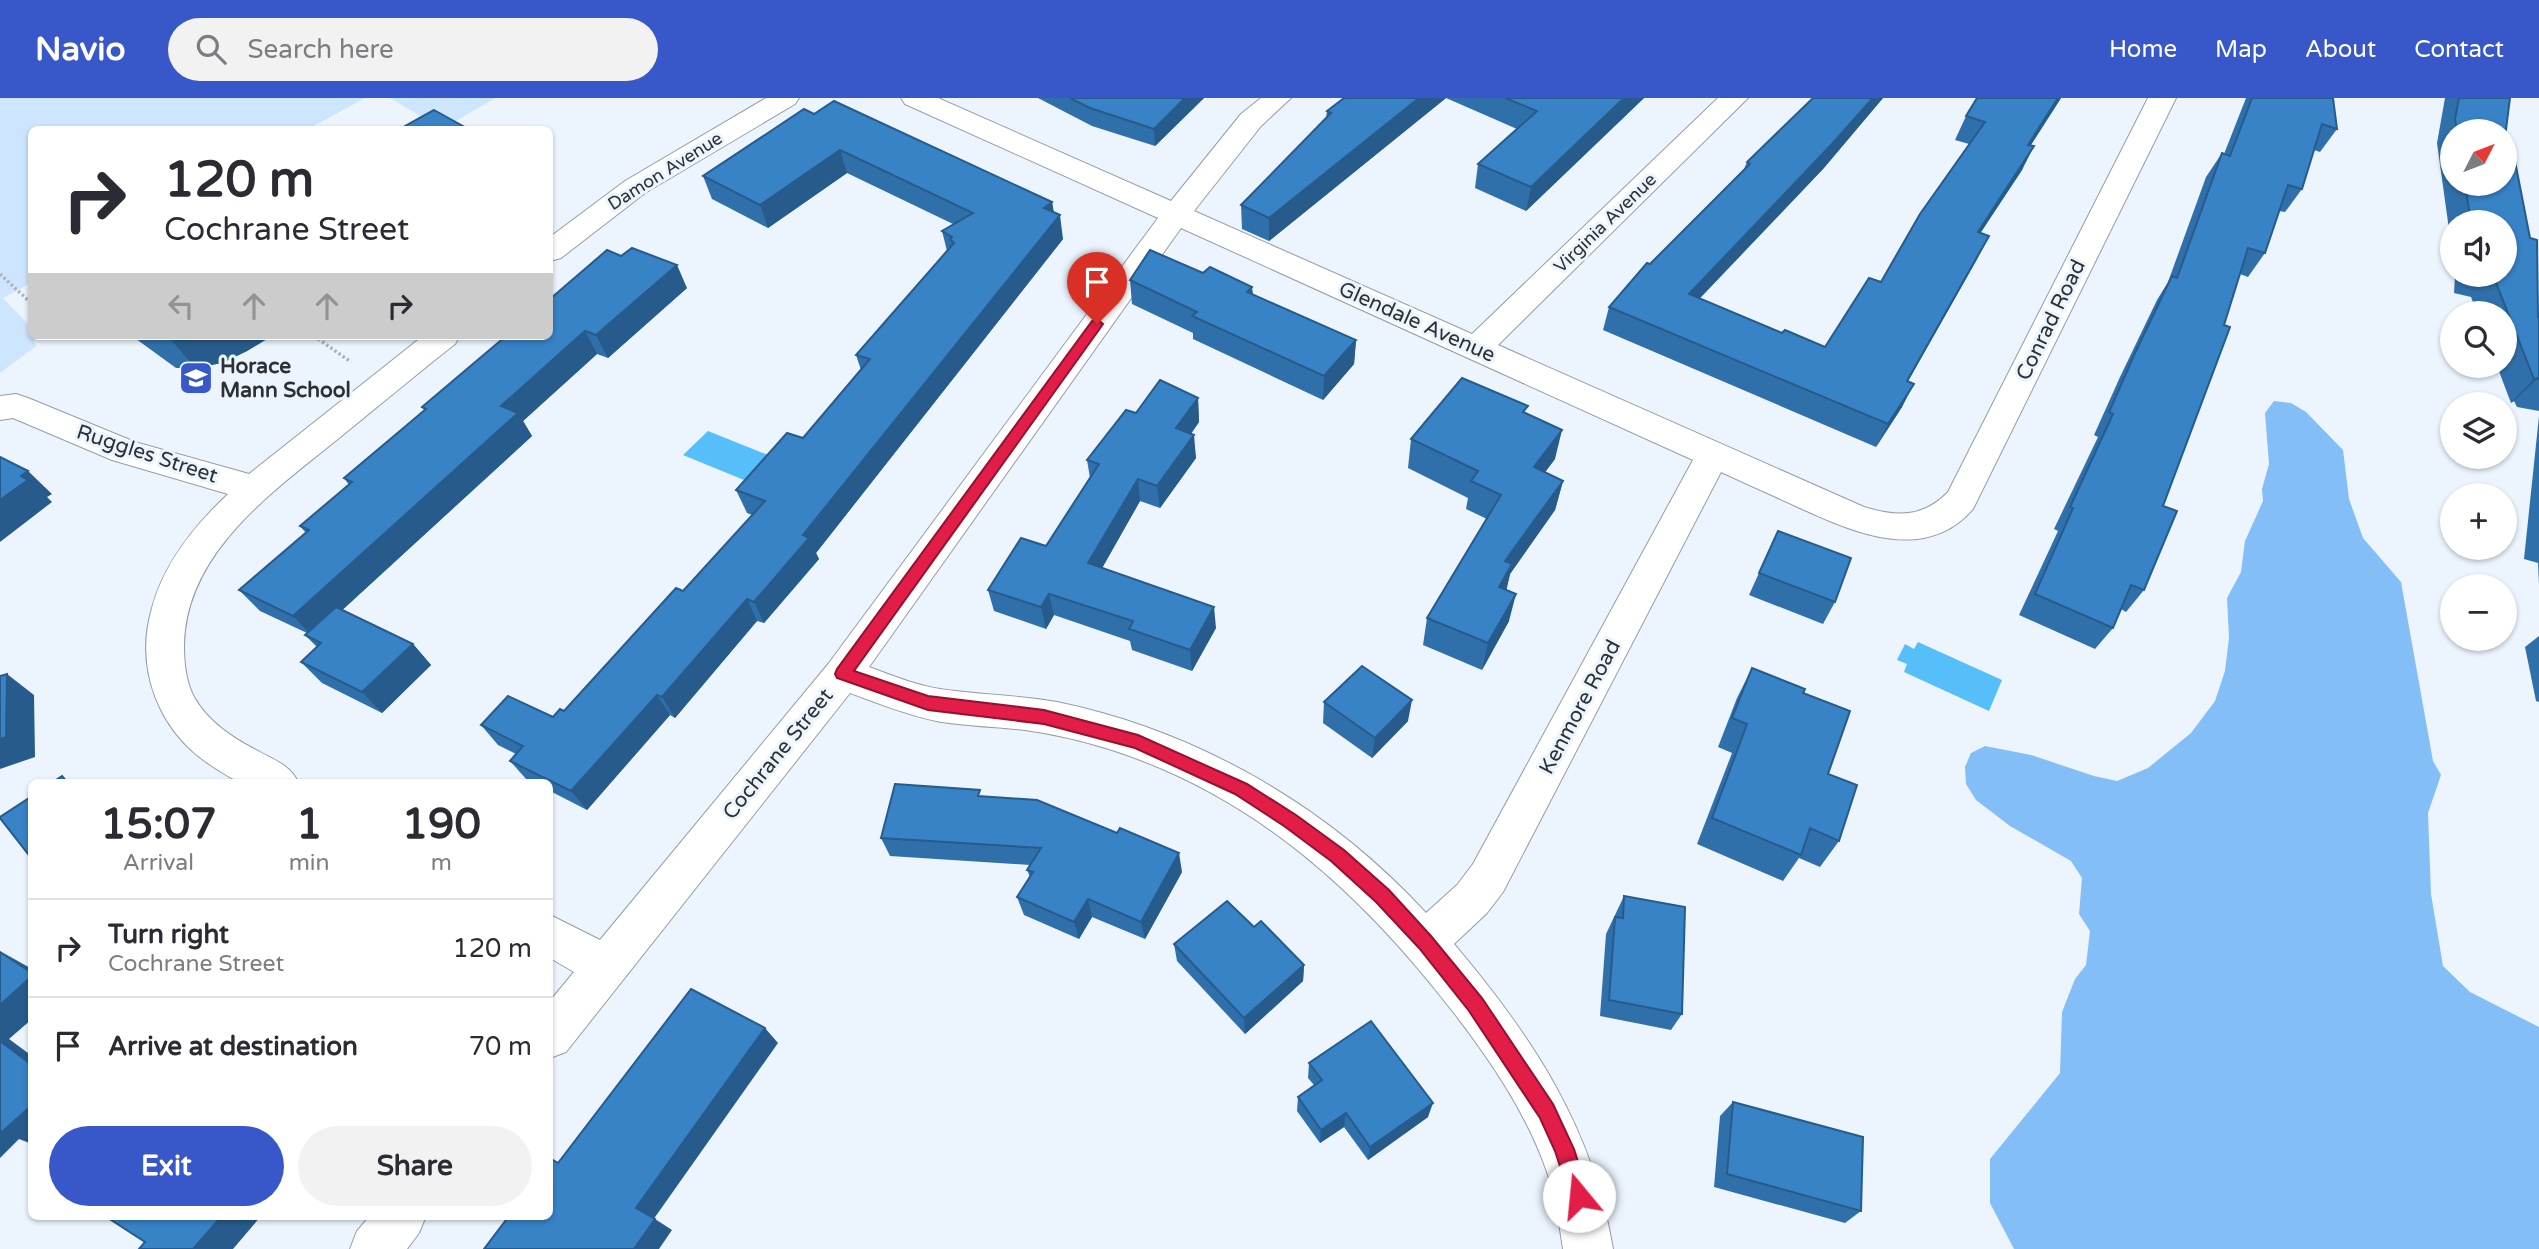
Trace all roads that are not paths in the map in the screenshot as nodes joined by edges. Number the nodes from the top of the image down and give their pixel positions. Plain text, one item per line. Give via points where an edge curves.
1 (785, 98) edge
2 (915, 98) edge
3 (1277, 98) edge
4 (1734, 98) edge
5 (2162, 98) edge
6 (1176, 215) junction
7 (553, 249) edge
8 (439, 340) edge
9 (1476, 348) junction
10 (0, 408) edge
11 (1713, 455) junction
12 (255, 489) junction
13 (1924, 525) joint
14 (843, 674) junction
15 (273, 779) edge
16 (553, 937) edge
17 (1425, 942) junction
18 (606, 967) junction
19 (553, 1032) edge
20 (399, 1220) edge
21 (375, 1249) edge
22 (1588, 1249) edge

1 - 7 street, Damon Avenue via 628,191
2 - 6 street, Glendale Avenue
3 - 6 street, Cochrane Street via 1251,120
4 - 9 street, Virginia Avenue
5 - 13 street, Conrad Road via 1961,500 1947,515
6 - 9 street, Glendale Avenue
6 - 14 street, Cochrane Street
8 - 12 street
9 - 11 street, Glendale Avenue
10 - 12 street, Ruggles Street via 16,406 124,452
11 - 13 street, Glendale Avenue via 1865,522
11 - 17 street, Kenmore Road via 1488,878
12 - 15 street via 204,542 181,580 167,619 164,658 172,694 193,726 224,752
14 - 17 street via 928,703 1066,722 1138,742 1191,764 1241,789 1338,855
14 - 18 street, Cochrane Street
16 - 18 street
17 - 22 street via 1475,1005 1546,1111 1575,1180
18 - 19 street, Cochrane Street
20 - 21 street

